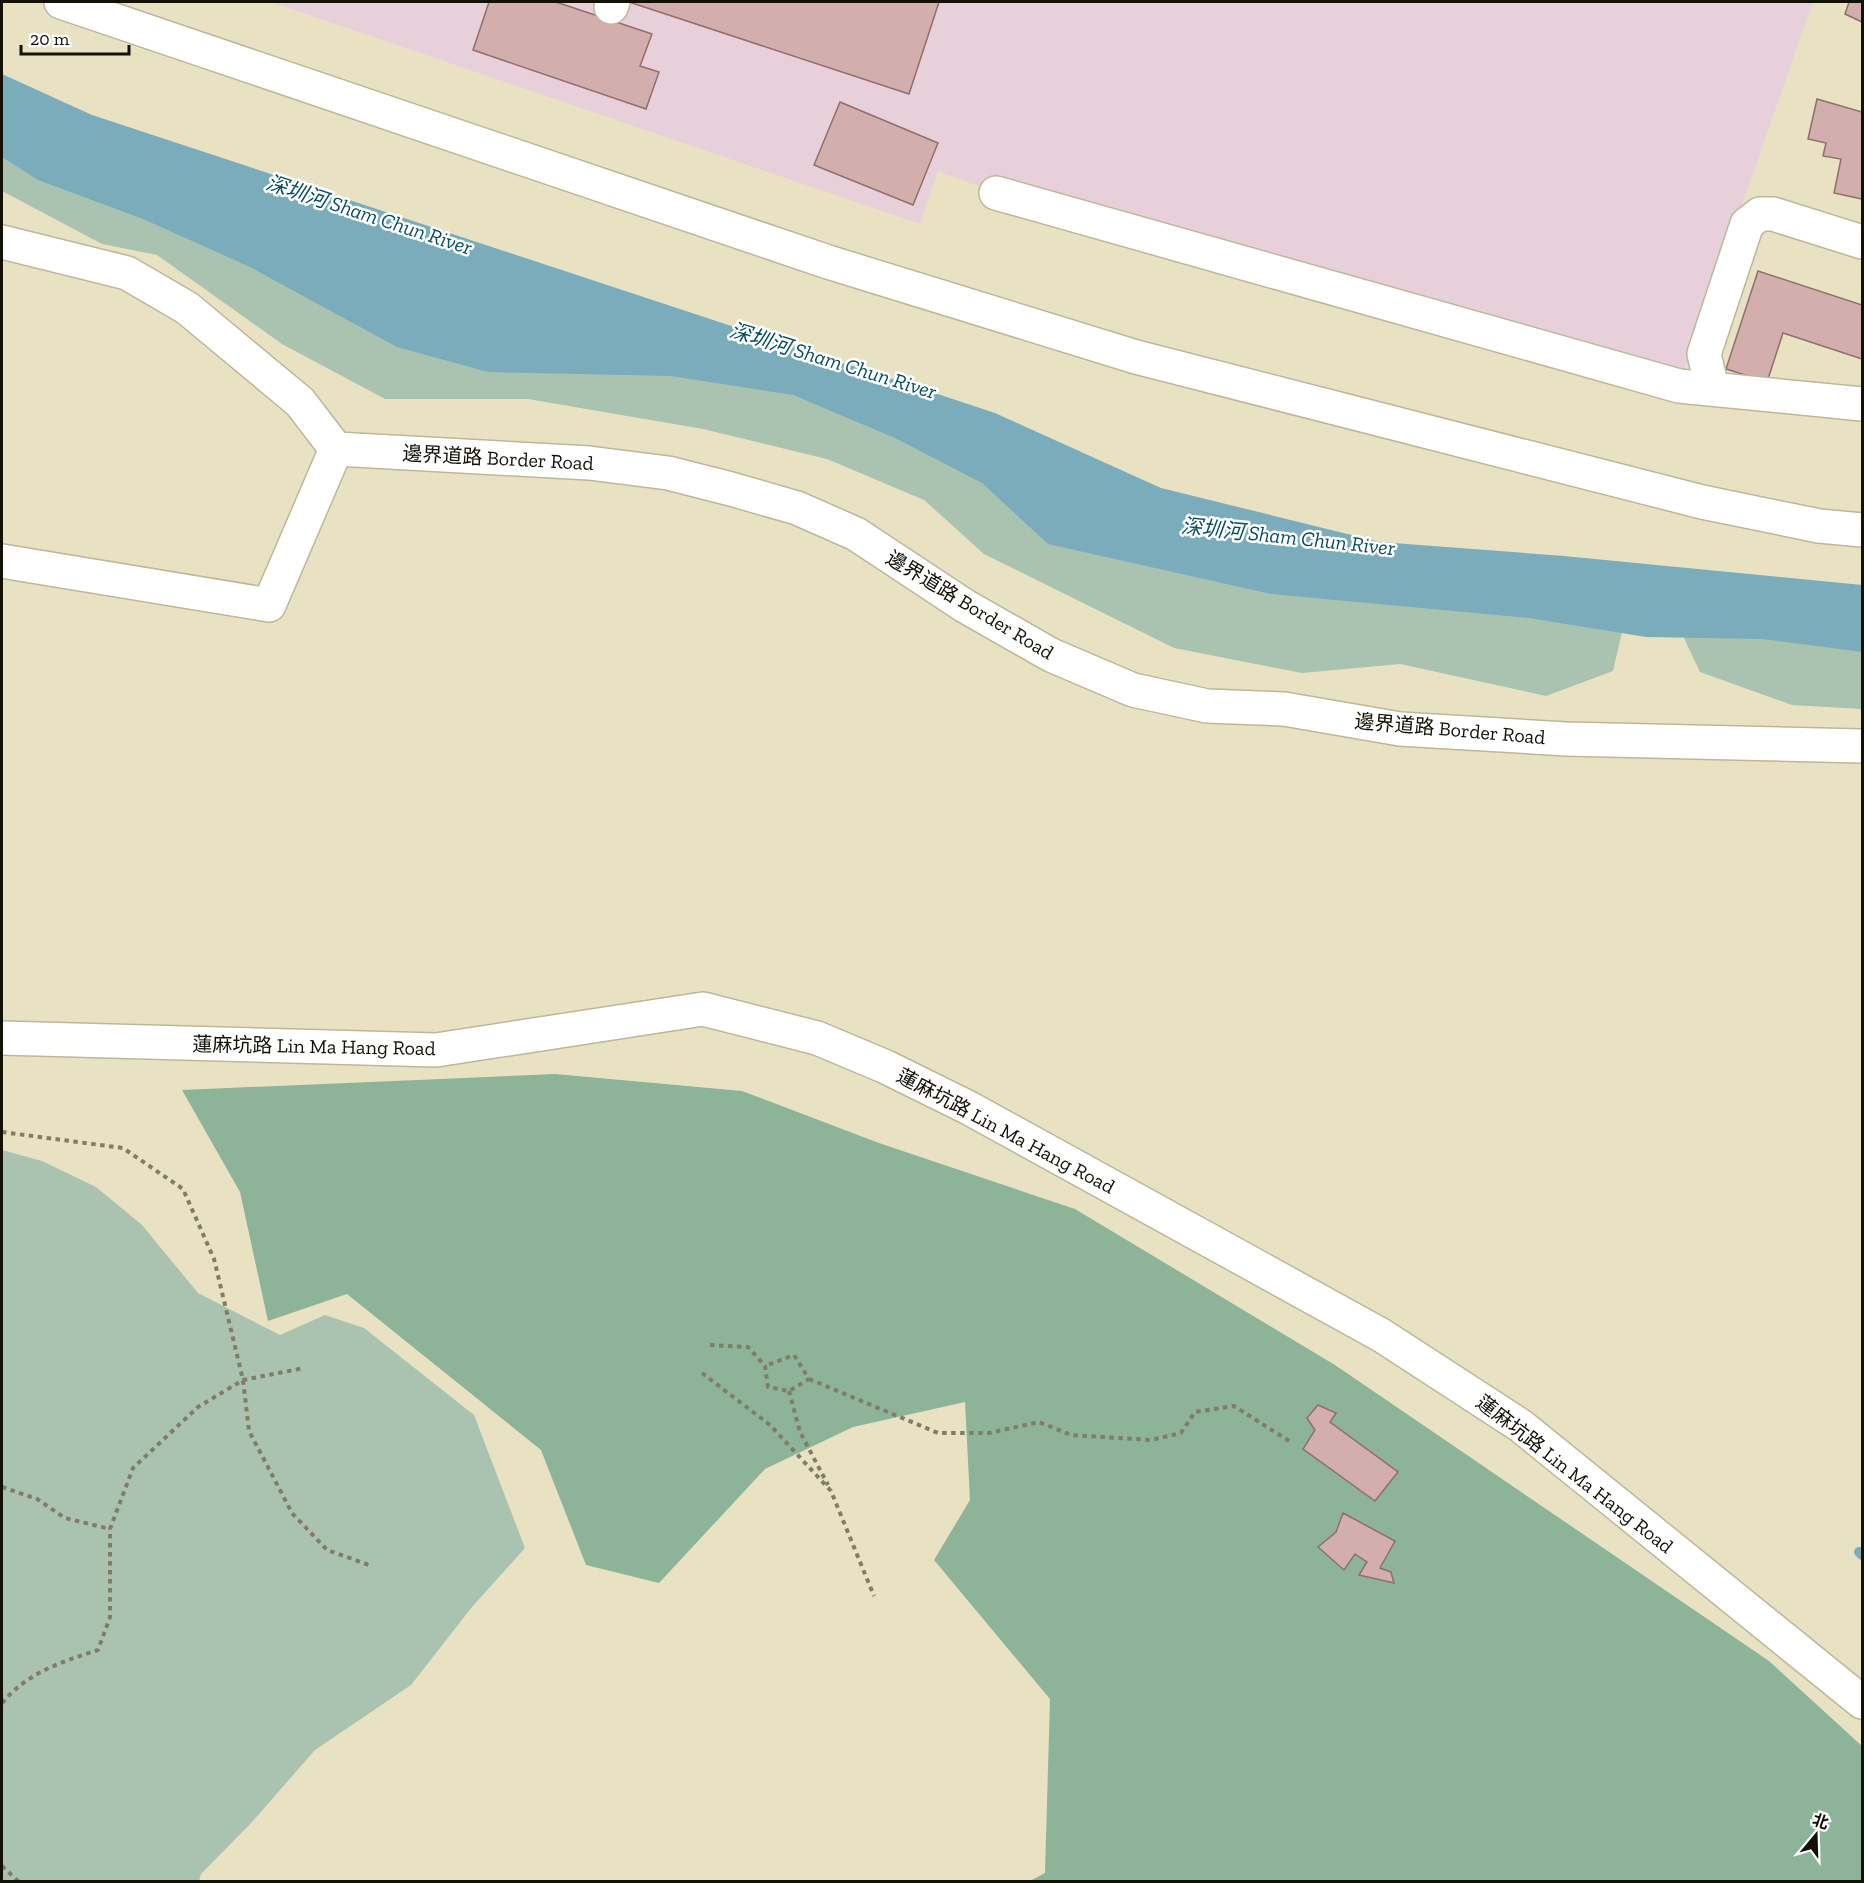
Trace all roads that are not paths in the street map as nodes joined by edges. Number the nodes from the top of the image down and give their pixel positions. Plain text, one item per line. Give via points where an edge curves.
1 (61, 2) edge
2 (996, 193) dead end
3 (2, 242) edge
4 (1863, 242) edge
5 (1712, 388) junction
6 (1863, 404) edge
7 (336, 449) junction
8 (1863, 530) edge
9 (2, 561) edge
10 (1863, 746) edge
11 (2, 1038) edge
12 (1863, 1702) edge

1 - 8 street via 828,262 1136,357 1702,502 1819,526
2 - 5 street via 1679,386
3 - 7 street via 128,273 187,308 300,402
4 - 5 street via 1773,213 1760,214 1747,224 1704,354
5 - 6 street
7 - 9 street via 268,605
7 - 10 street, 邊界道路 Border Road via 589,463 668,473 797,508 856,534 965,606 1051,655 1133,690 1206,706 1284,710 1400,729 1566,739
11 - 12 street, 蓮麻坑路 Lin Ma Hang Road via 436,1050 703,1009 817,1038 886,1066 969,1108 1381,1335 1468,1390 1521,1426

